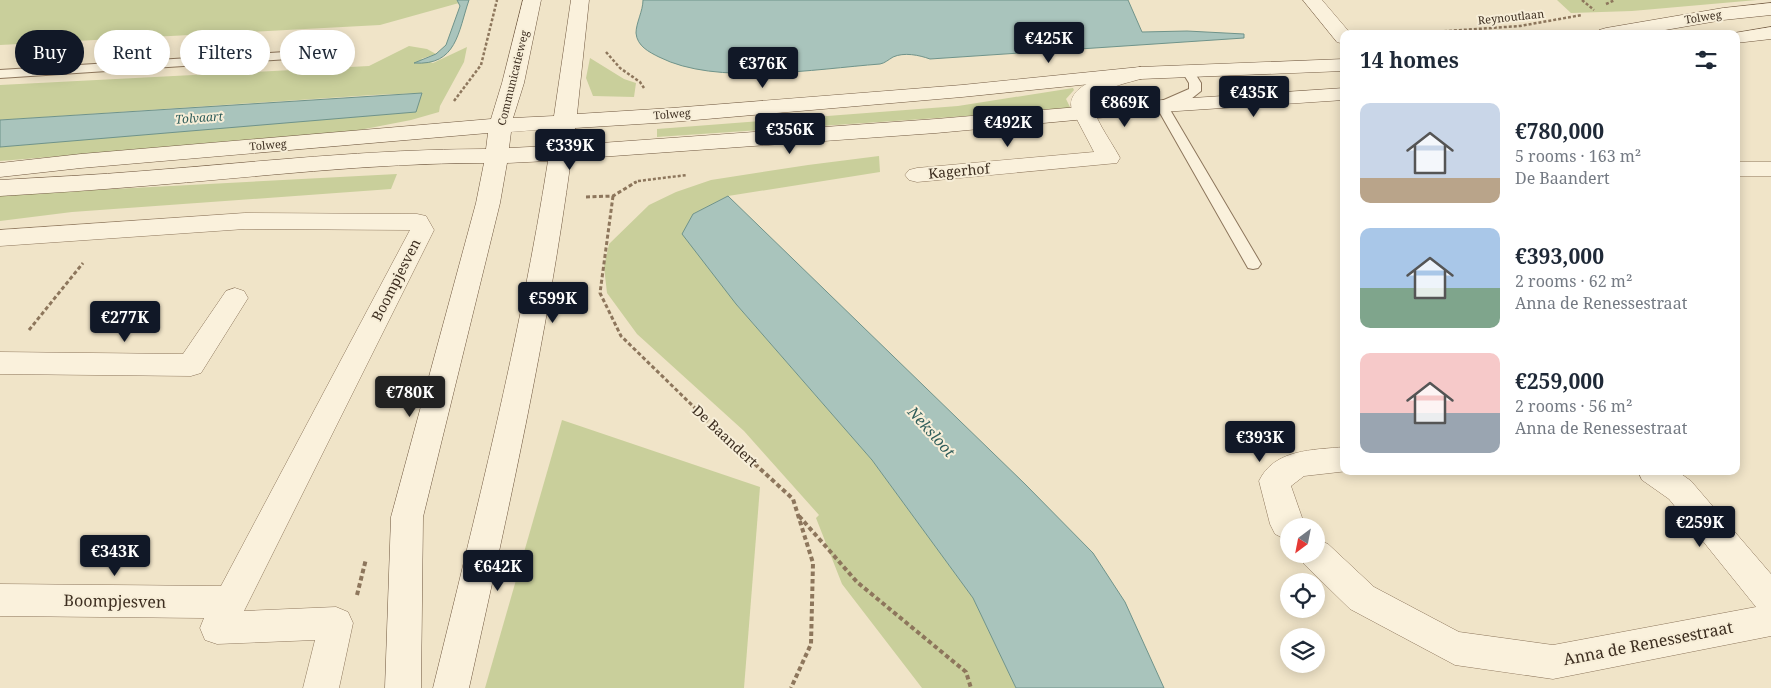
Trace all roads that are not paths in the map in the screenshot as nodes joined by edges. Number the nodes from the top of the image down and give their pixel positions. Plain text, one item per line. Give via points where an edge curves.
1 (532, 0) edge
2 (580, 0) edge
3 (1312, 0) edge
4 (1771, 10) edge
5 (1629, 30) edge
6 (1340, 33) edge
7 (1771, 34) edge
8 (1740, 37) edge
9 (280, 56) edge
10 (1340, 65) edge
11 (1187, 70) junction
12 (1140, 73) junction
13 (0, 74) edge
14 (1340, 94) edge
15 (1162, 106) junction
16 (1085, 113) junction
17 (566, 121) junction
18 (500, 126) junction
19 (561, 153) junction
20 (497, 156) junction
21 (1740, 169) edge
22 (1771, 169) edge
23 (0, 170) edge
24 (918, 175) dead end
25 (0, 188) edge
26 (0, 238) edge
27 (1254, 264) dead end
28 (235, 298) dead end
29 (1, 364) edge
30 (1340, 460) edge
31 (1659, 475) edge
32 (1284, 518) edge
33 (1325, 563) edge
34 (0, 600) edge
35 (1771, 600) edge
36 (230, 602) junction
37 (1771, 620) edge
38 (321, 688) edge
39 (403, 688) edge
40 (450, 688) edge

1 - 18 main road, Communicatieweg
2 - 17 main road
3 - 6 main road
4 - 5 main road, Tolweg via 1723,14
7 - 8 main road
9 - 13 lane
10 - 11 main road, Tolweg
11 - 12 main road, Tolweg
11 - 15 lane via 1195,83 1194,91
12 - 16 main road via 1086,92 1081,104
12 - 17 main road, Tolweg via 962,91
14 - 15 main road, Tolweg
15 - 16 main road, Tolweg
15 - 27 lane
16 - 19 main road, Tolweg
16 - 24 main road, Kagerhof via 1109,158
17 - 18 main road, Tolweg
17 - 19 main road
18 - 20 main road, Communicatieweg
18 - 23 main road, Tolweg
19 - 20 main road, Tolweg
19 - 40 main road via 509,441
20 - 25 main road, Tolweg via 301,164
20 - 39 main road via 488,203 407,517
21 - 22 main road
26 - 36 main road, Boompjesven via 246,221 417,222 422,230
28 - 29 main road via 191,365
30 - 32 main road via 1298,464 1274,481
31 - 35 main road via 1680,490
33 - 37 main road, Anna de Renessestraat via 1362,598 1455,648 1553,662
34 - 36 main road, Boompjesven
36 - 38 main road, Boompjesven via 217,628 336,623

